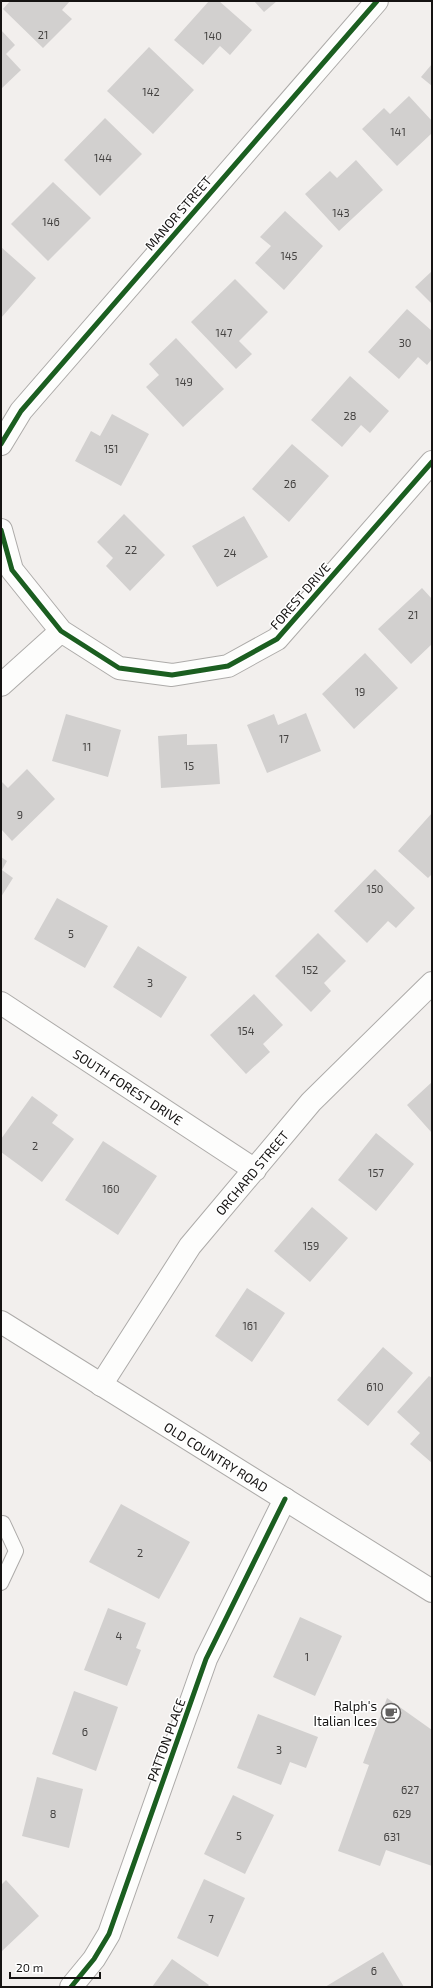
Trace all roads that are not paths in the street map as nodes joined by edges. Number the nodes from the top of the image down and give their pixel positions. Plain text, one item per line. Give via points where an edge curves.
1 (377, 1) edge
2 (1, 444) edge
3 (432, 462) edge
4 (1, 530) edge
5 (61, 631) junction
6 (1, 685) edge
7 (432, 983) edge
8 (1, 1003) edge
9 (255, 1170) junction
10 (1, 1322) edge
11 (101, 1385) junction
12 (285, 1499) junction
13 (3, 1523) dead end
14 (1, 1583) edge
15 (432, 1591) edge
16 (71, 1987) edge

1 - 2 street, MANOR STREET via 20,411
3 - 5 street, FOREST DRIVE via 278,639 228,666 172,675 119,668
4 - 5 street, FOREST DRIVE via 12,570
5 - 6 street
7 - 9 street, ORCHARD STREET via 311,1102
8 - 9 street, SOUTH FOREST DRIVE
9 - 11 street, ORCHARD STREET via 190,1246
10 - 11 street, OLD COUNTRY ROAD
11 - 12 street, OLD COUNTRY ROAD
12 - 15 street, OLD COUNTRY ROAD
12 - 16 street, PATTON PLACE via 206,1659 109,1934 94,1959
13 - 14 lane via 16,1551

